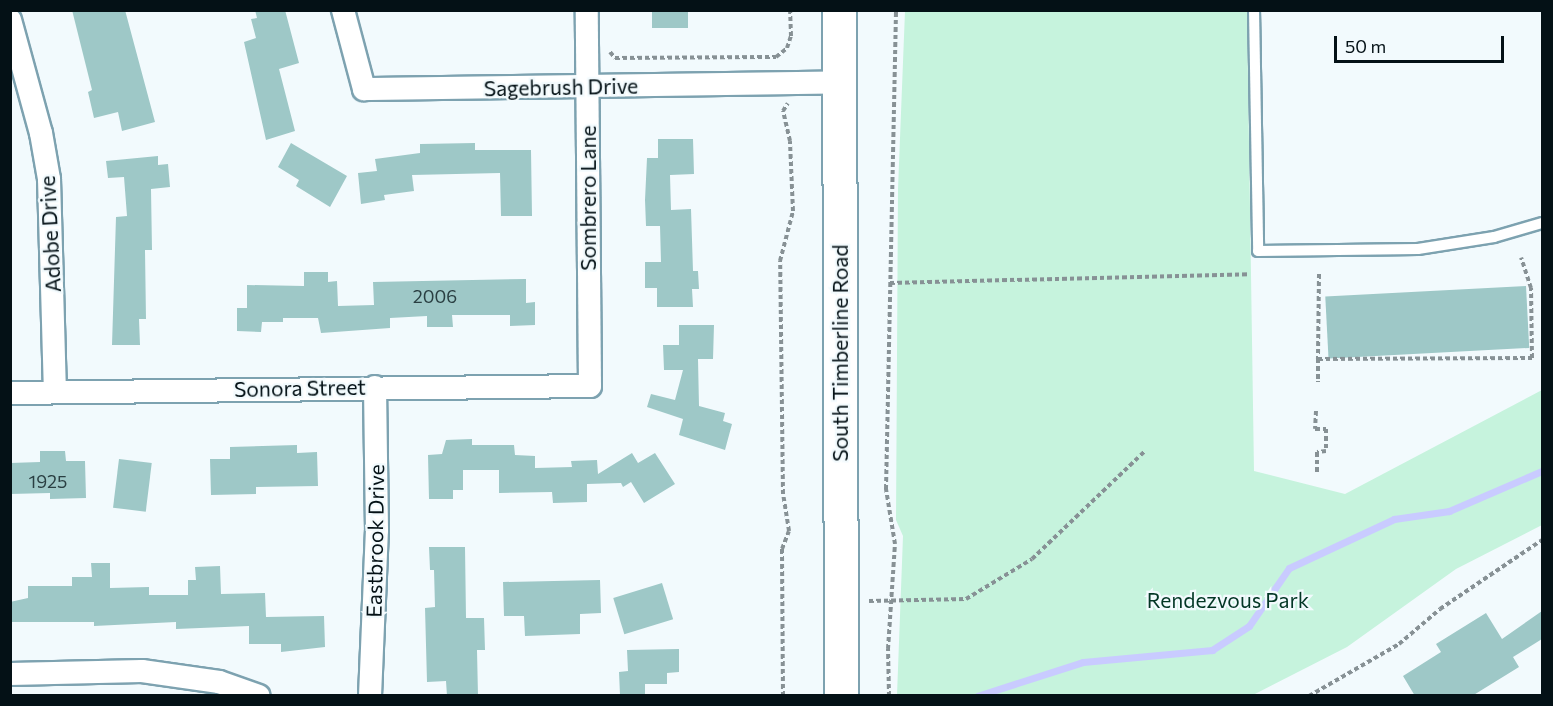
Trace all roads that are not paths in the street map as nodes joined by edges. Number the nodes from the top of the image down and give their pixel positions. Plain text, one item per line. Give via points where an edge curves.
1 (343, 10) edge
2 (587, 10) edge
3 (839, 10) edge
4 (1254, 10) edge
5 (10, 20) edge
6 (19, 81) edge
7 (839, 82) junction
8 (588, 87) junction
9 (1542, 223) edge
10 (590, 386) joint
11 (375, 387) junction
12 (55, 392) junction
13 (10, 393) edge
14 (10, 674) edge
15 (259, 696) edge
16 (370, 696) edge
17 (841, 696) edge

1 - 8 street, Sagebrush Drive via 364,89
2 - 8 street, Sombrero Lane
3 - 7 main road, South Timberline Road
4 - 9 lane via 1258,251 1418,249 1494,237
5 - 6 street, Adobe Drive
6 - 12 street, Adobe Drive via 41,133 52,217
7 - 8 street, Sagebrush Drive
7 - 17 main road, South Timberline Road
8 - 10 street, Sombrero Lane
10 - 11 street, Sonora Street
11 - 12 street, Sonora Street
11 - 16 street, Eastbrook Drive via 377,530
12 - 13 street, Sonora Street
14 - 15 street via 142,671 219,682

